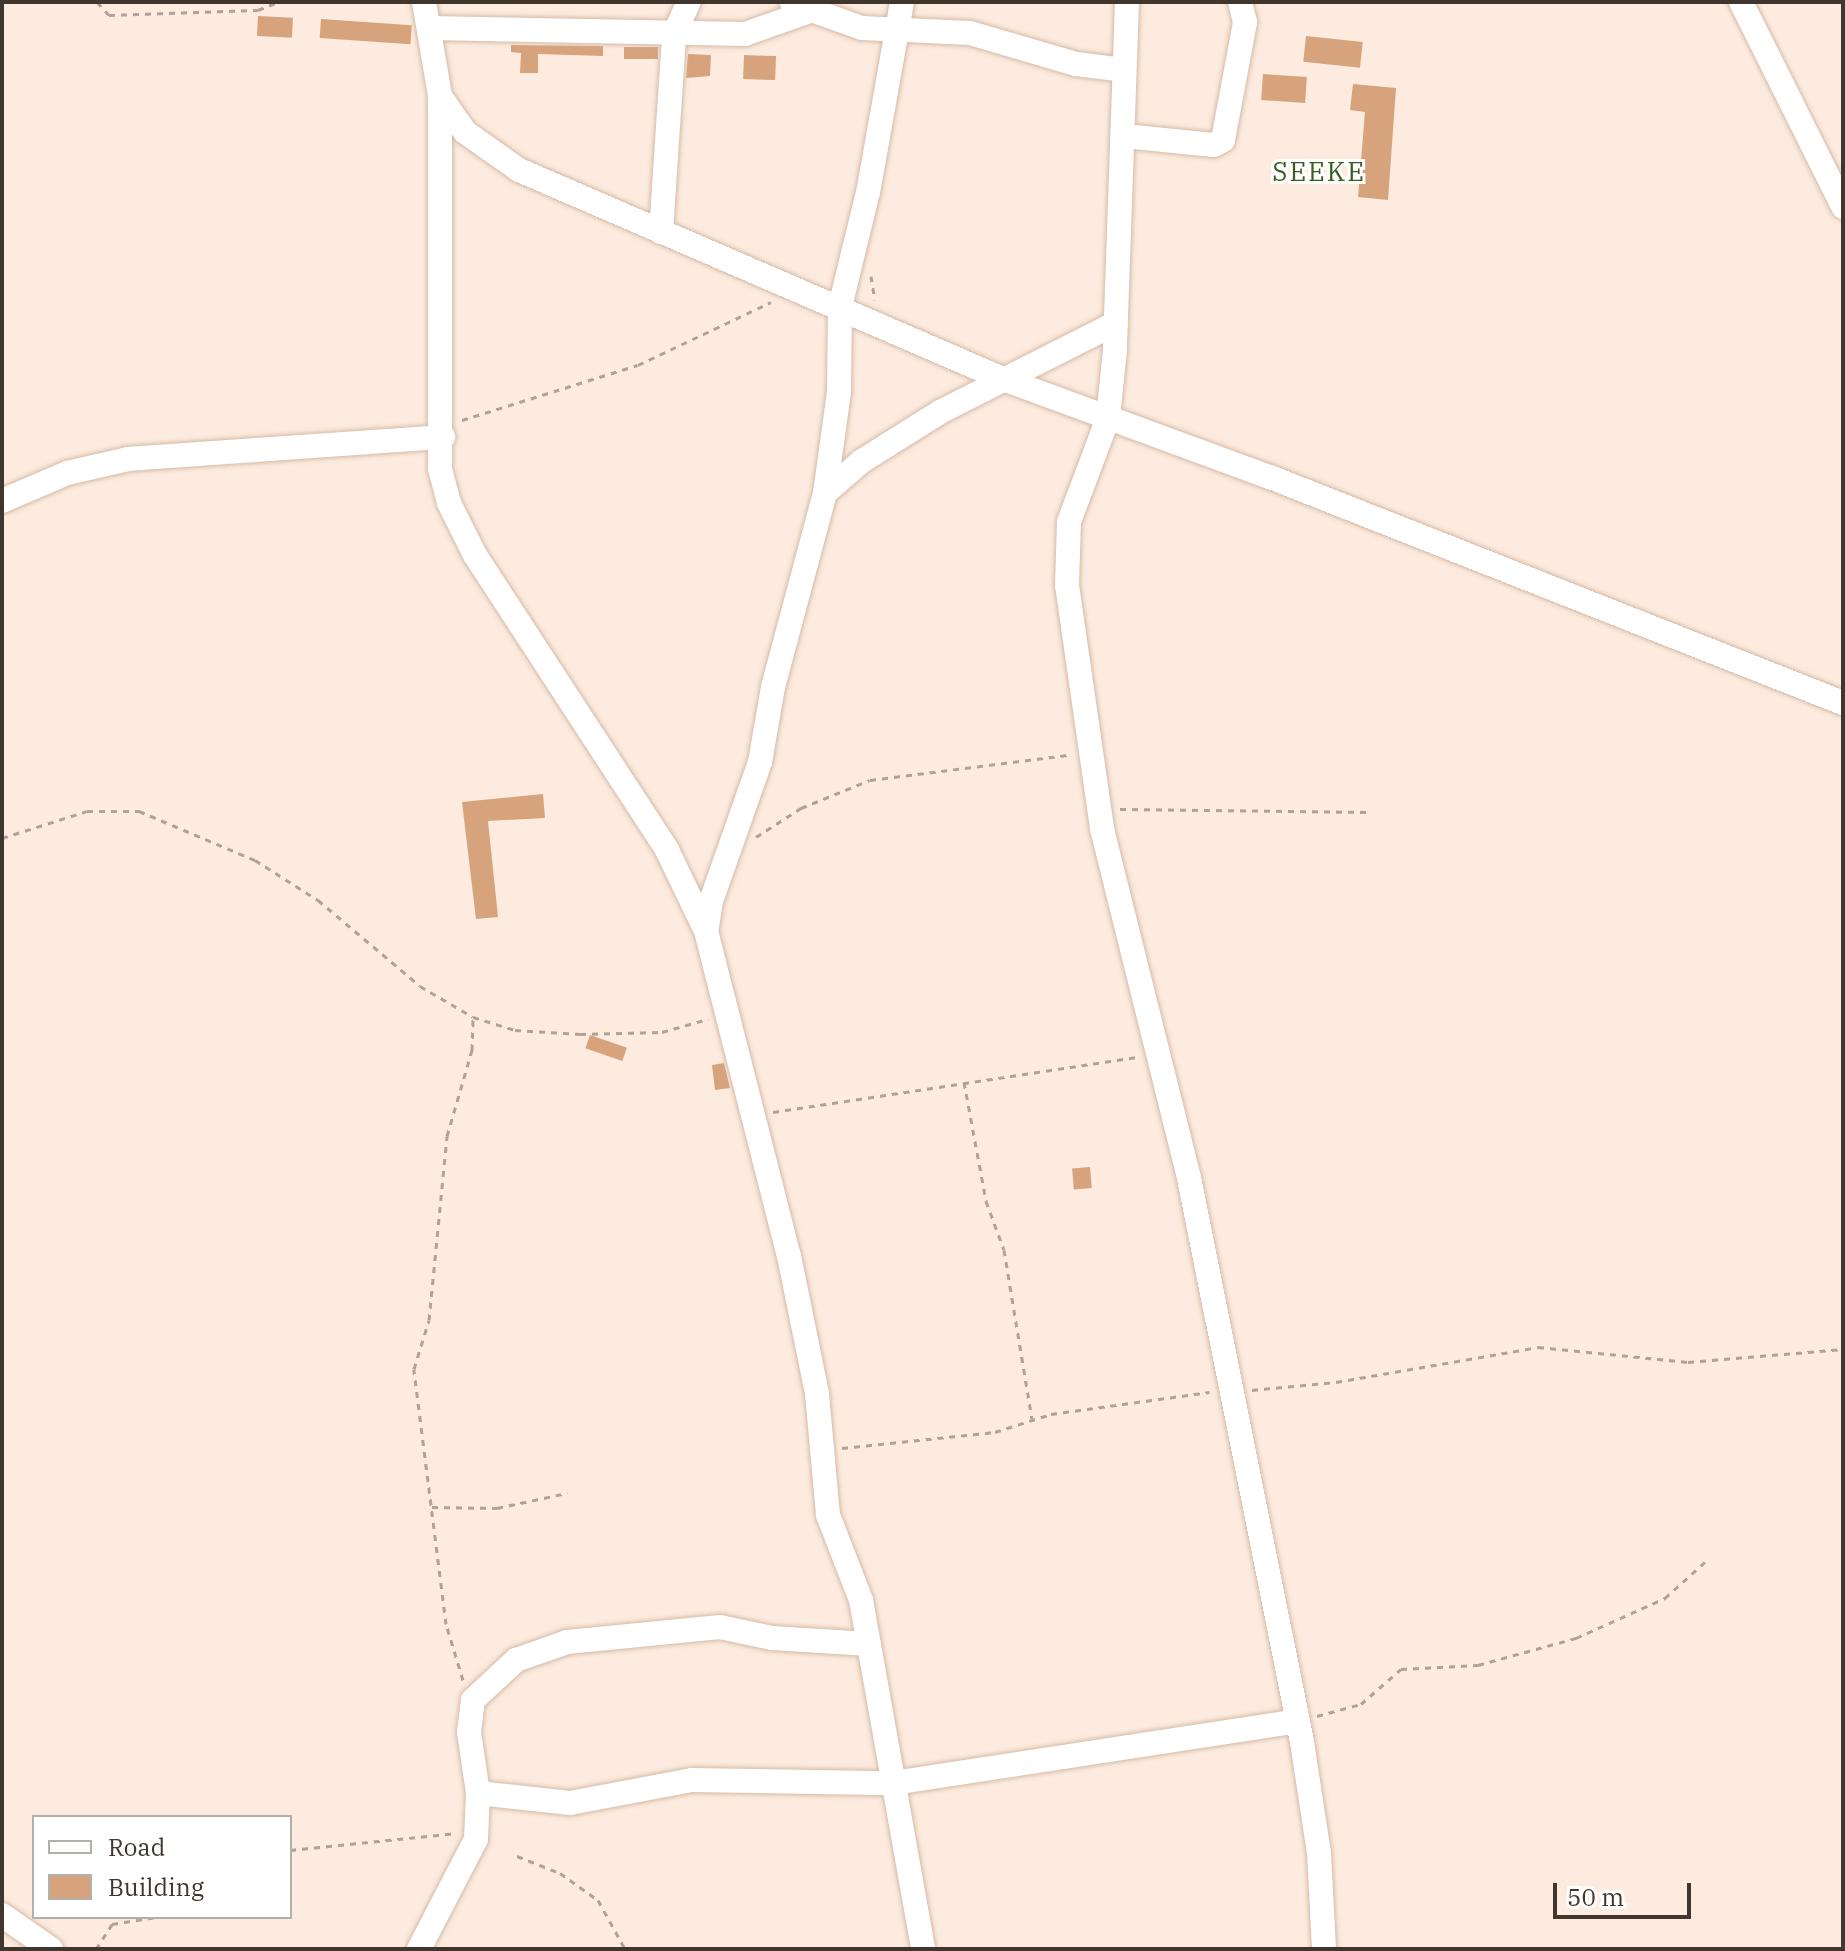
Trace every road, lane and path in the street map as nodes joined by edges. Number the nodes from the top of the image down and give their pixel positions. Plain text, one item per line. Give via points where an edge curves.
1 (97, 2) edge
2 (278, 2) edge
3 (424, 2) edge
4 (689, 2) edge
5 (902, 2) edge
6 (1127, 2) edge
7 (1240, 2) edge
8 (1741, 2) edge
9 (798, 7) edge
10 (429, 28) junction
11 (896, 30) junction
12 (674, 35) junction
13 (1124, 70) junction
14 (440, 96) junction
15 (1124, 136) junction
16 (1843, 207) edge
17 (661, 232) junction
18 (797, 289) junction
19 (840, 307) junction
20 (1116, 323) junction
21 (1003, 379) junction
22 (1108, 418) junction
23 (443, 432) junction
24 (825, 493) junction
25 (2, 501) edge
26 (1843, 703) edge
27 (1089, 753) junction
28 (1099, 810) junction
29 (1368, 812) dead end
30 (2, 838) edge
31 (729, 854) junction
32 (706, 931) junction
33 (727, 1014) junction
34 (473, 1017) junction
35 (1157, 1054) junction
36 (964, 1082) junction
37 (753, 1115) junction
38 (1843, 1349) edge
39 (1229, 1390) junction
40 (1032, 1420) junction
41 (821, 1450) junction
42 (567, 1493) dead end
43 (432, 1507) junction
44 (1707, 1560) dead end
45 (869, 1644) junction
46 (473, 1700) junction
47 (1300, 1732) junction
48 (893, 1783) junction
49 (478, 1793) junction
50 (477, 1830) junction
51 (292, 1850) edge
52 (517, 1856) dead end
53 (2, 1915) edge
54 (140, 1919) edge
55 (51, 1949) edge
56 (96, 1949) edge
57 (419, 1949) edge
58 (625, 1949) edge
59 (923, 1949) edge
60 (1324, 1949) edge

1 - 2 path via 109,15 258,10
3 - 10 street
4 - 12 street
5 - 11 street
6 - 13 street
7 - 15 street via 1244,37 1223,140 1214,145
8 - 16 street
9 - 11 street via 862,28
9 - 12 street via 745,34
10 - 12 street
10 - 14 street
11 - 13 street via 970,33 1076,64
11 - 19 street via 870,181
12 - 17 street
13 - 15 street
14 - 17 street via 473,140 519,170
14 - 23 street
15 - 20 street
17 - 18 street
18 - 19 street
18 - 23 path via 674,352
19 - 21 street via 900,338
19 - 24 street via 839,392
20 - 21 street
20 - 22 street
21 - 22 street
21 - 24 street via 862,461
22 - 26 street
22 - 27 street via 1069,522 1065,548
23 - 25 street via 128,459 67,473
23 - 32 street via 440,469 475,555 667,850
24 - 31 street via 773,687 760,762
27 - 28 street
27 - 31 path via 870,780 801,808
28 - 29 path
28 - 35 street
30 - 34 path via 87,811 139,811 255,860 318,900 420,986
31 - 32 street
32 - 33 street
33 - 34 path via 662,1032 580,1034 515,1030
33 - 37 street
34 - 43 path via 472,1050 447,1136 429,1320 414,1369
35 - 36 path
35 - 39 street via 1189,1178
36 - 37 path
36 - 40 path via 986,1201 1004,1250
37 - 41 street via 805,1333
38 - 39 path via 1688,1362 1538,1347 1289,1389
39 - 40 path
39 - 47 street
40 - 41 path via 995,1432
41 - 45 street via 828,1515 861,1600
42 - 43 path via 497,1508
43 - 46 path via 453,1659
44 - 47 path via 1665,1598 1544,1650 1478,1665 1396,1671 1361,1704 1339,1706 1310,1720
45 - 46 street via 772,1638 729,1627 567,1642 516,1660
45 - 48 street
46 - 49 street via 469,1732
47 - 48 street
47 - 60 street via 1319,1853
48 - 49 street via 692,1780 570,1803
48 - 59 street
49 - 50 street
50 - 51 path
50 - 57 street via 463,1870
52 - 58 path via 560,1873 598,1900
53 - 55 street
54 - 56 path via 115,1922

